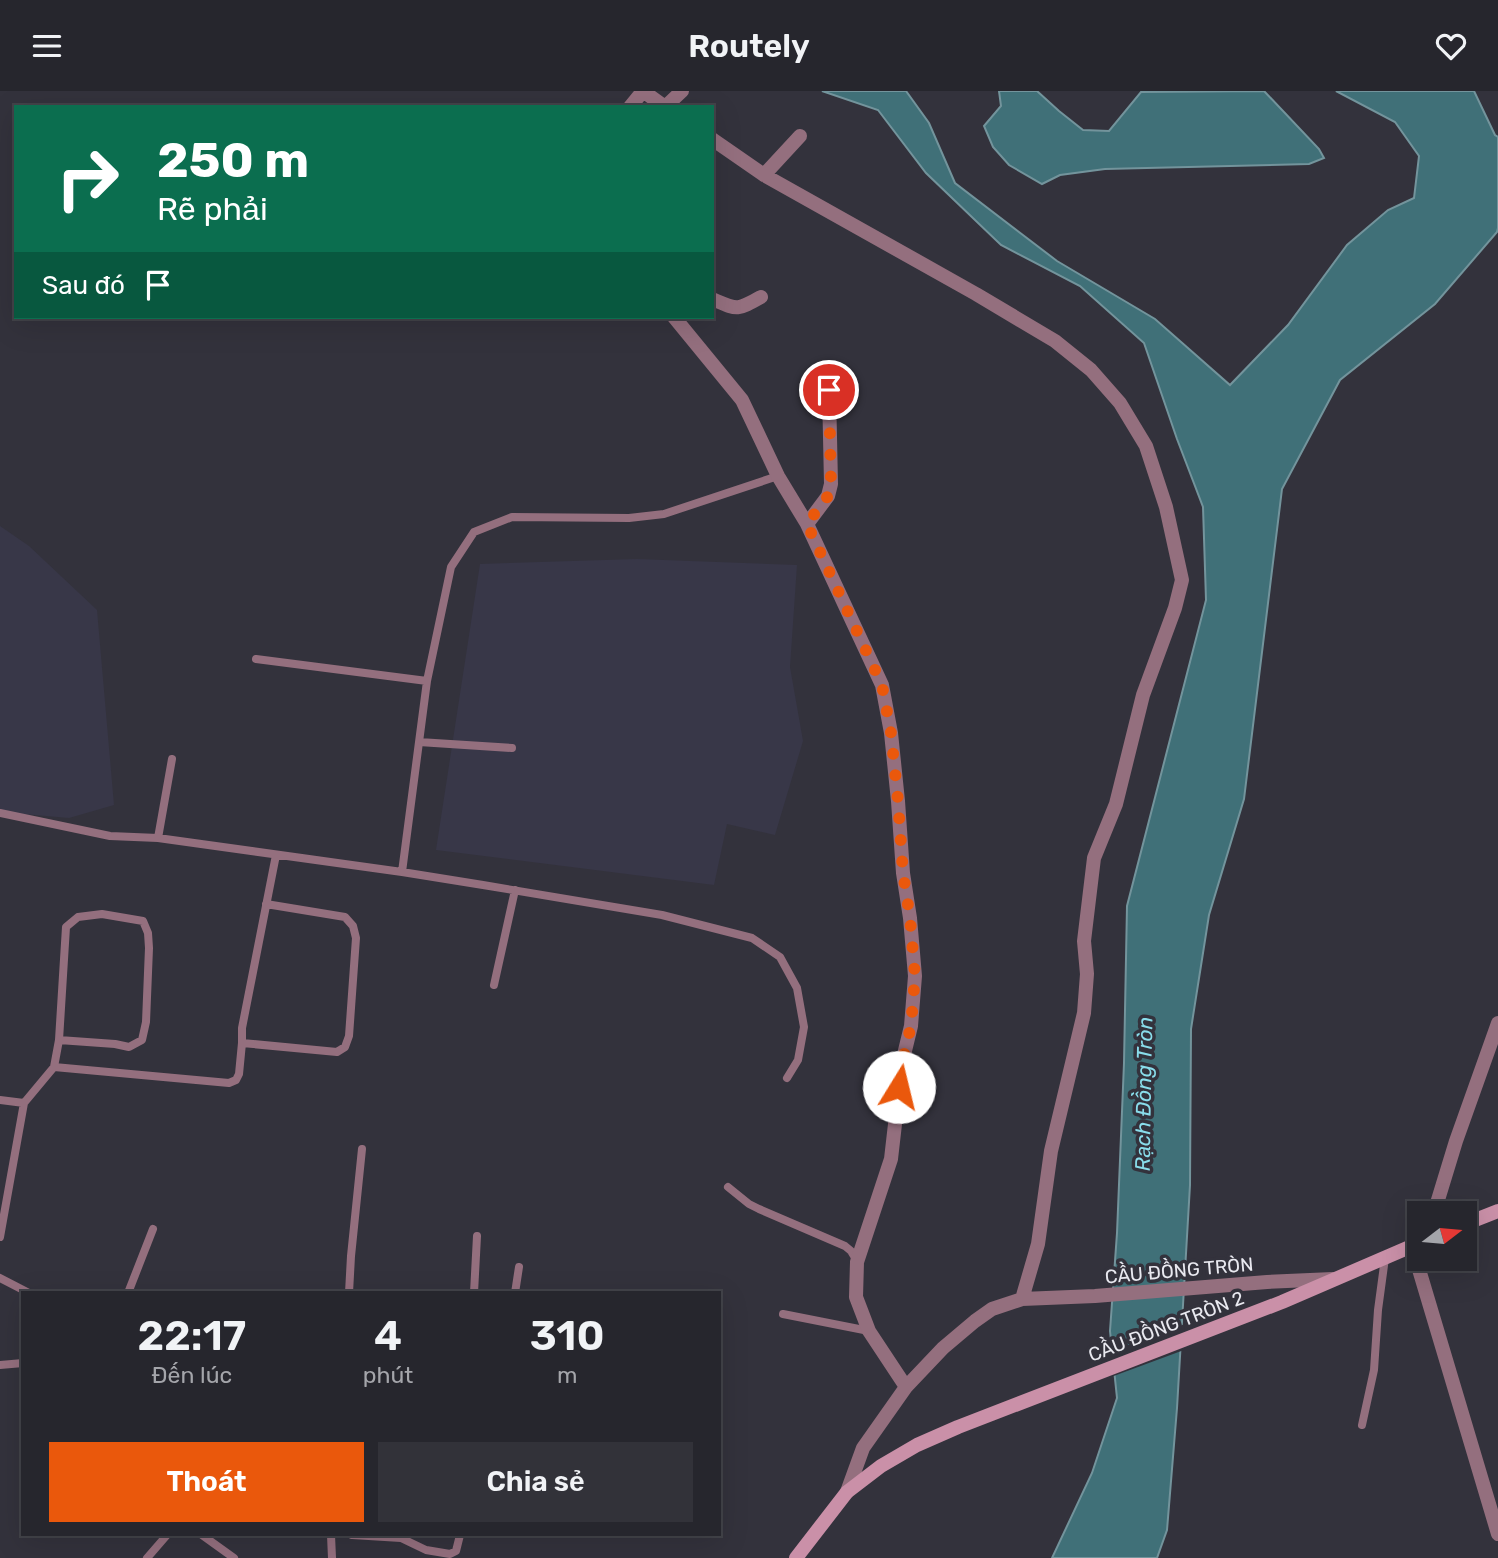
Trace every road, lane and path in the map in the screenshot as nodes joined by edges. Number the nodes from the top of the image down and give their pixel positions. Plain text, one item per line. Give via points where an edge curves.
1 (643, 91) edge
2 (682, 91) edge
3 (632, 105) edge
4 (662, 105) edge
5 (667, 105) edge
6 (800, 136) dead end
7 (714, 140) edge
8 (764, 175) junction
9 (761, 297) dead end
10 (714, 300) edge
11 (676, 319) edge
12 (829, 390) dead end
13 (778, 476) junction
14 (807, 524) junction
15 (256, 659) dead end
16 (427, 681) junction
17 (419, 742) junction
18 (512, 748) dead end
19 (172, 758) dead end
20 (0, 813) edge
21 (158, 838) junction
22 (276, 855) junction
23 (402, 872) junction
24 (515, 890) junction
25 (266, 904) junction
26 (494, 985) dead end
27 (1498, 1023) edge
28 (59, 1040) junction
29 (242, 1043) junction
30 (54, 1067) junction
31 (787, 1078) dead end
32 (0, 1100) edge
33 (24, 1103) junction
34 (362, 1149) dead end
35 (728, 1187) dead end
36 (1438, 1201) edge
37 (1498, 1211) edge
38 (1477, 1219) edge
39 (153, 1229) dead end
40 (0, 1237) edge
41 (477, 1237) dead end
42 (1407, 1249) edge
43 (1385, 1258) junction
44 (857, 1262) junction
45 (519, 1268) dead end
46 (1423, 1271) edge
47 (0, 1278) edge
48 (1338, 1279) junction
49 (25, 1291) edge
50 (129, 1291) edge
51 (349, 1291) edge
52 (474, 1291) edge
53 (514, 1291) edge
54 (1022, 1299) junction
55 (783, 1314) dead end
56 (869, 1331) junction
57 (21, 1363) edge
58 (0, 1365) edge
59 (906, 1387) junction
60 (1362, 1425) dead end
61 (847, 1492) junction
62 (1498, 1534) edge
63 (166, 1536) edge
64 (203, 1536) edge
65 (331, 1536) edge
66 (401, 1536) edge
67 (460, 1536) edge
68 (147, 1558) edge
69 (234, 1558) edge
70 (332, 1558) edge
71 (796, 1558) edge

1 - 3 street
1 - 4 street
2 - 5 street
6 - 8 street
7 - 8 street
8 - 54 street via 1044,334 1091,370 1120,403 1146,446 1169,520 1182,580 1143,695 1116,804 1094,858 1084,941 1084,1013 1051,1151 1038,1244
9 - 10 street via 739,308
11 - 13 street via 742,400
12 - 14 street via 831,484 828,496
13 - 14 street
13 - 16 lane via 664,514 512,517 474,532 451,567
14 - 44 street via 882,685 891,733 915,976 891,1159
15 - 16 lane
16 - 17 lane
17 - 18 lane
17 - 23 lane
19 - 21 lane
20 - 21 lane via 110,836
21 - 22 lane
22 - 23 lane
22 - 25 lane
23 - 24 lane
24 - 26 lane
24 - 31 lane via 662,915 752,938 780,957 797,988 804,1027 798,1060
25 - 29 lane
25 - 29 lane via 345,917 353,926 349,1037 337,1052
27 - 36 street
28 - 28 lane via 66,927 78,917 102,914 143,921 149,948 142,1040 129,1047
28 - 30 lane
29 - 30 lane via 239,1075 229,1083
30 - 33 lane
32 - 33 lane
33 - 40 lane
34 - 51 lane
35 - 44 lane via 749,1204 845,1247
37 - 38 main road
39 - 50 lane
41 - 52 lane
42 - 43 main road, CẦU ĐỒNG TRÒN 2
43 - 48 main road, CẦU ĐỒNG TRÒN 2
43 - 60 lane via 1374,1370
44 - 56 street via 856,1297
45 - 53 lane
46 - 62 street
47 - 49 lane
48 - 54 street, CẦU ĐỒNG TRÒN
48 - 61 main road, CẦU ĐỒNG TRÒN 2 via 969,1422 917,1445
54 - 59 street, CẦU ĐỒNG TRÒN via 992,1309 975,1321
55 - 56 lane
56 - 59 street
57 - 58 lane
59 - 61 street, CẦU ĐỒNG TRÒN via 863,1448
61 - 71 main road, CẦU ĐỒNG TRÒN 2
63 - 68 lane
64 - 69 lane
65 - 70 lane
66 - 67 lane via 426,1551 450,1554 456,1551

